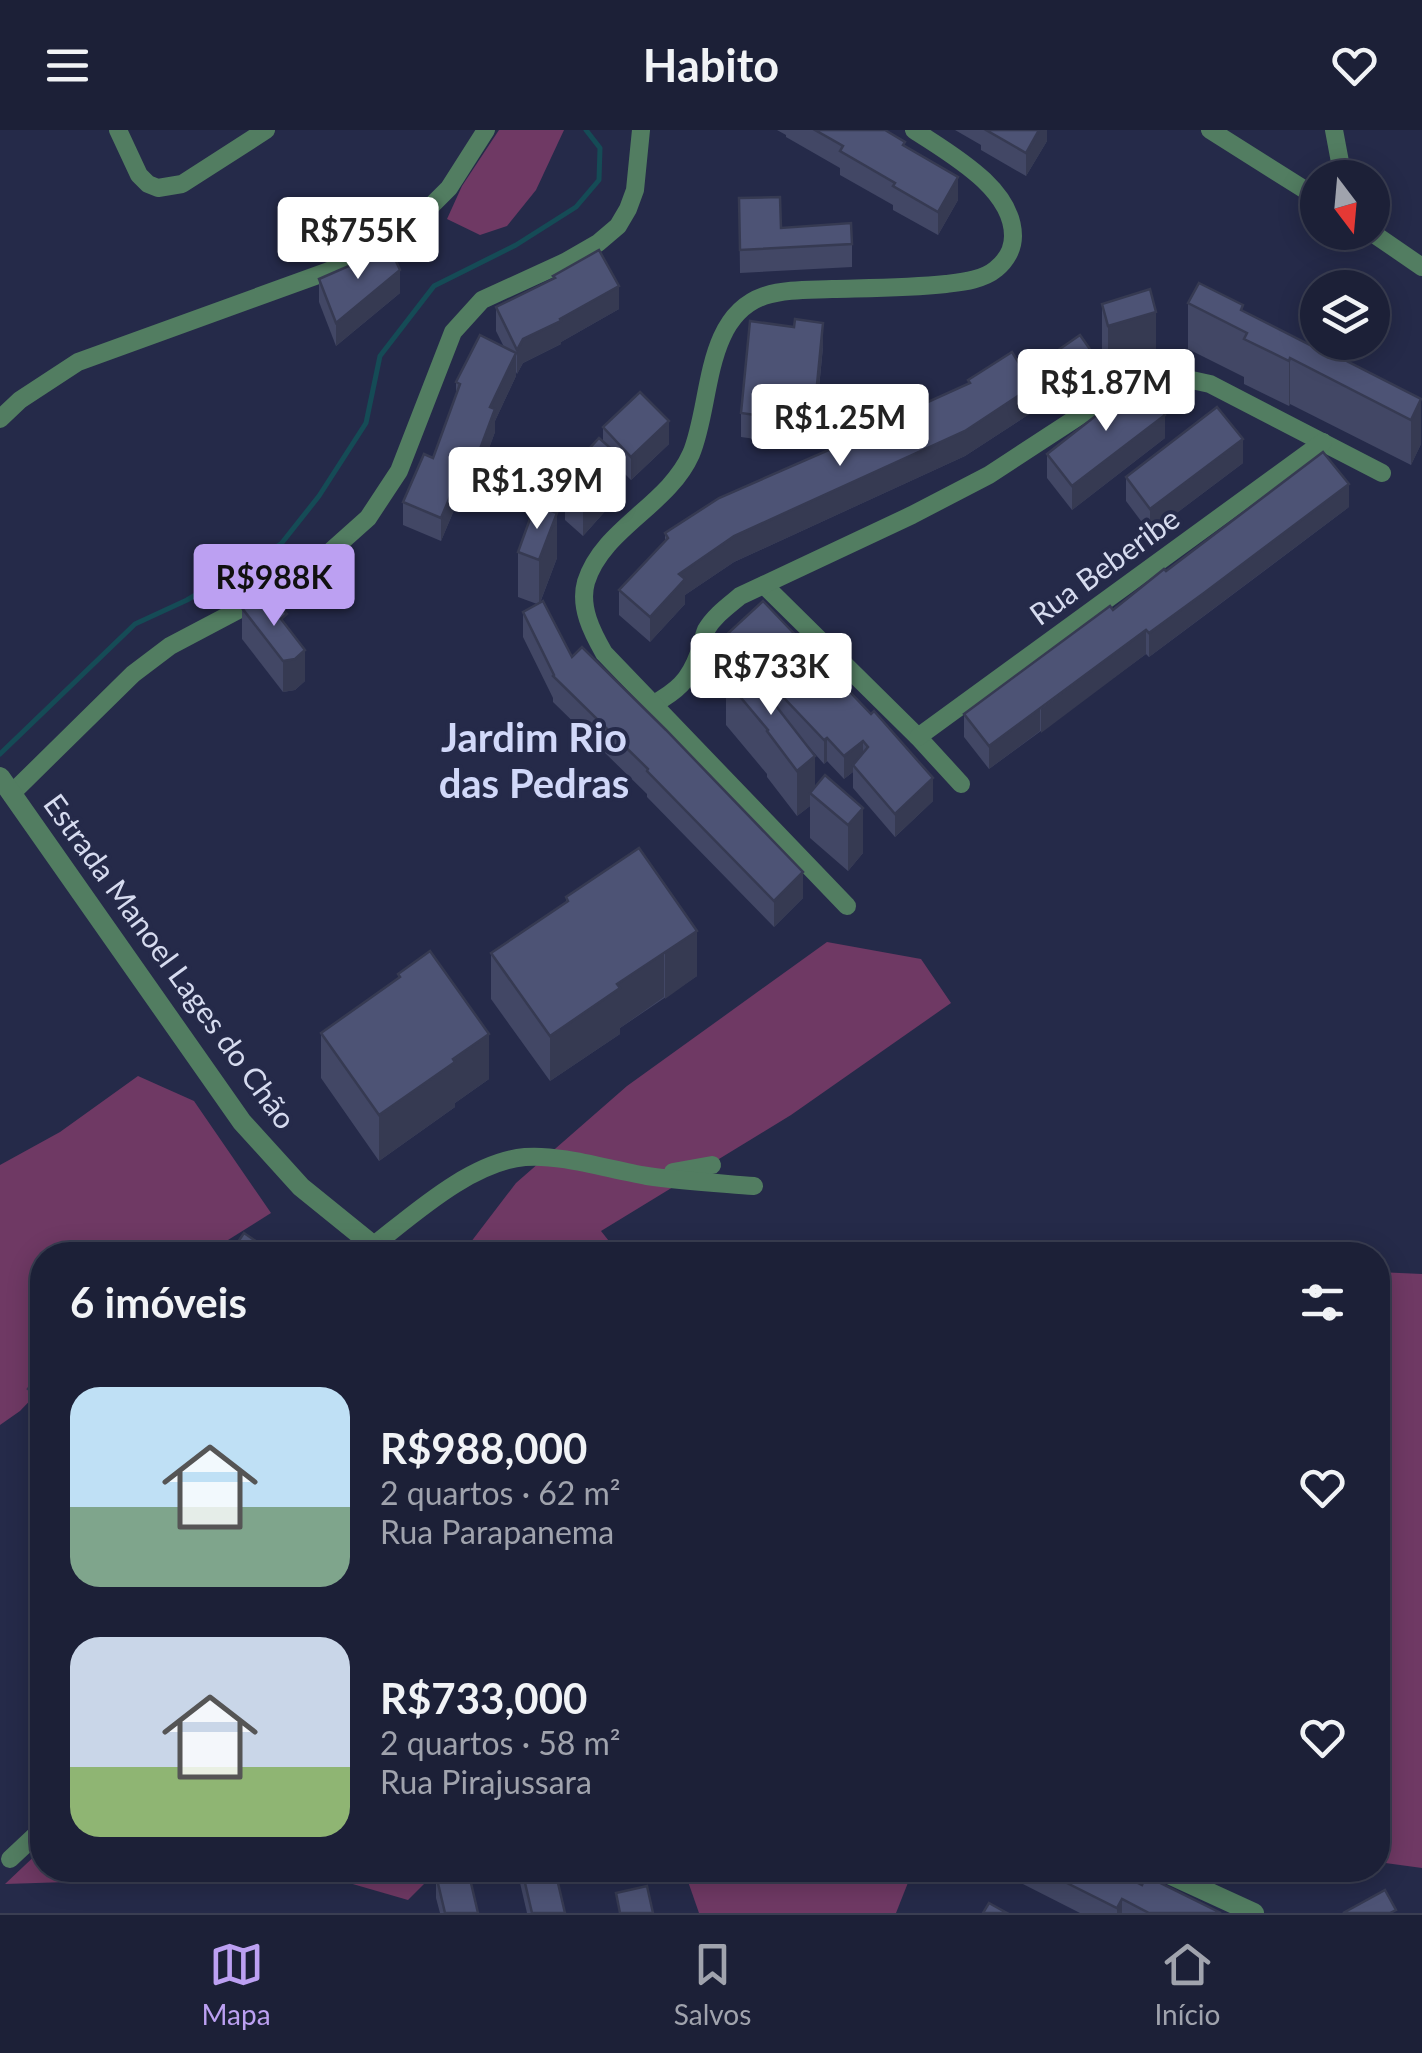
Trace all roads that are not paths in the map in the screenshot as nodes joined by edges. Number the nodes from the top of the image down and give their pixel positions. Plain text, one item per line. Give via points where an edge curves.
1 (118, 130) edge
2 (266, 130) edge
3 (486, 130) edge
4 (641, 130) edge
5 (914, 130) edge
6 (1210, 130) edge
7 (1334, 130) edge
8 (1340, 160) edge
9 (1300, 187) edge
10 (1390, 245) edge
11 (1422, 266) edge
12 (0, 419) edge
13 (1323, 442) junction
14 (1382, 472) dead end
15 (764, 585) junction
16 (652, 705) junction
17 (918, 738) junction
18 (961, 784) dead end
19 (6, 786) edge
20 (848, 906) dead end
21 (712, 1165) dead end
22 (647, 1176) junction
23 (754, 1186) dead end
24 (370, 1242) edge
25 (388, 1242) edge
26 (30, 1841) edge
27 (10, 1860) dead end
28 (1186, 1882) edge
29 (1254, 1913) edge

1 - 2 street via 138,176 158,188 182,184
3 - 12 street via 449,188 421,216 374,246 329,271 78,362
4 - 19 street via 634,190 618,226 564,262 482,300 453,332 399,471 368,518 312,568 170,646
5 - 16 street via 964,163 1009,210 1010,252 996,270 968,281 793,290 740,311 719,340 689,459 597,556 585,586 591,630 604,654
6 - 9 street
7 - 8 street
10 - 11 street
13 - 14 street
13 - 15 street via 1210,384 1178,377 1150,381 1114,394 989,475
13 - 17 street, Rua Beberibe
15 - 16 street via 719,613 686,680
15 - 17 street
16 - 20 street
17 - 18 street
19 - 24 street, Estrada Manoel Lages do Chão via 242,1122 301,1187
21 - 22 street
22 - 23 street
22 - 25 street via 525,1157 478,1172 425,1205
26 - 27 street
28 - 29 street

